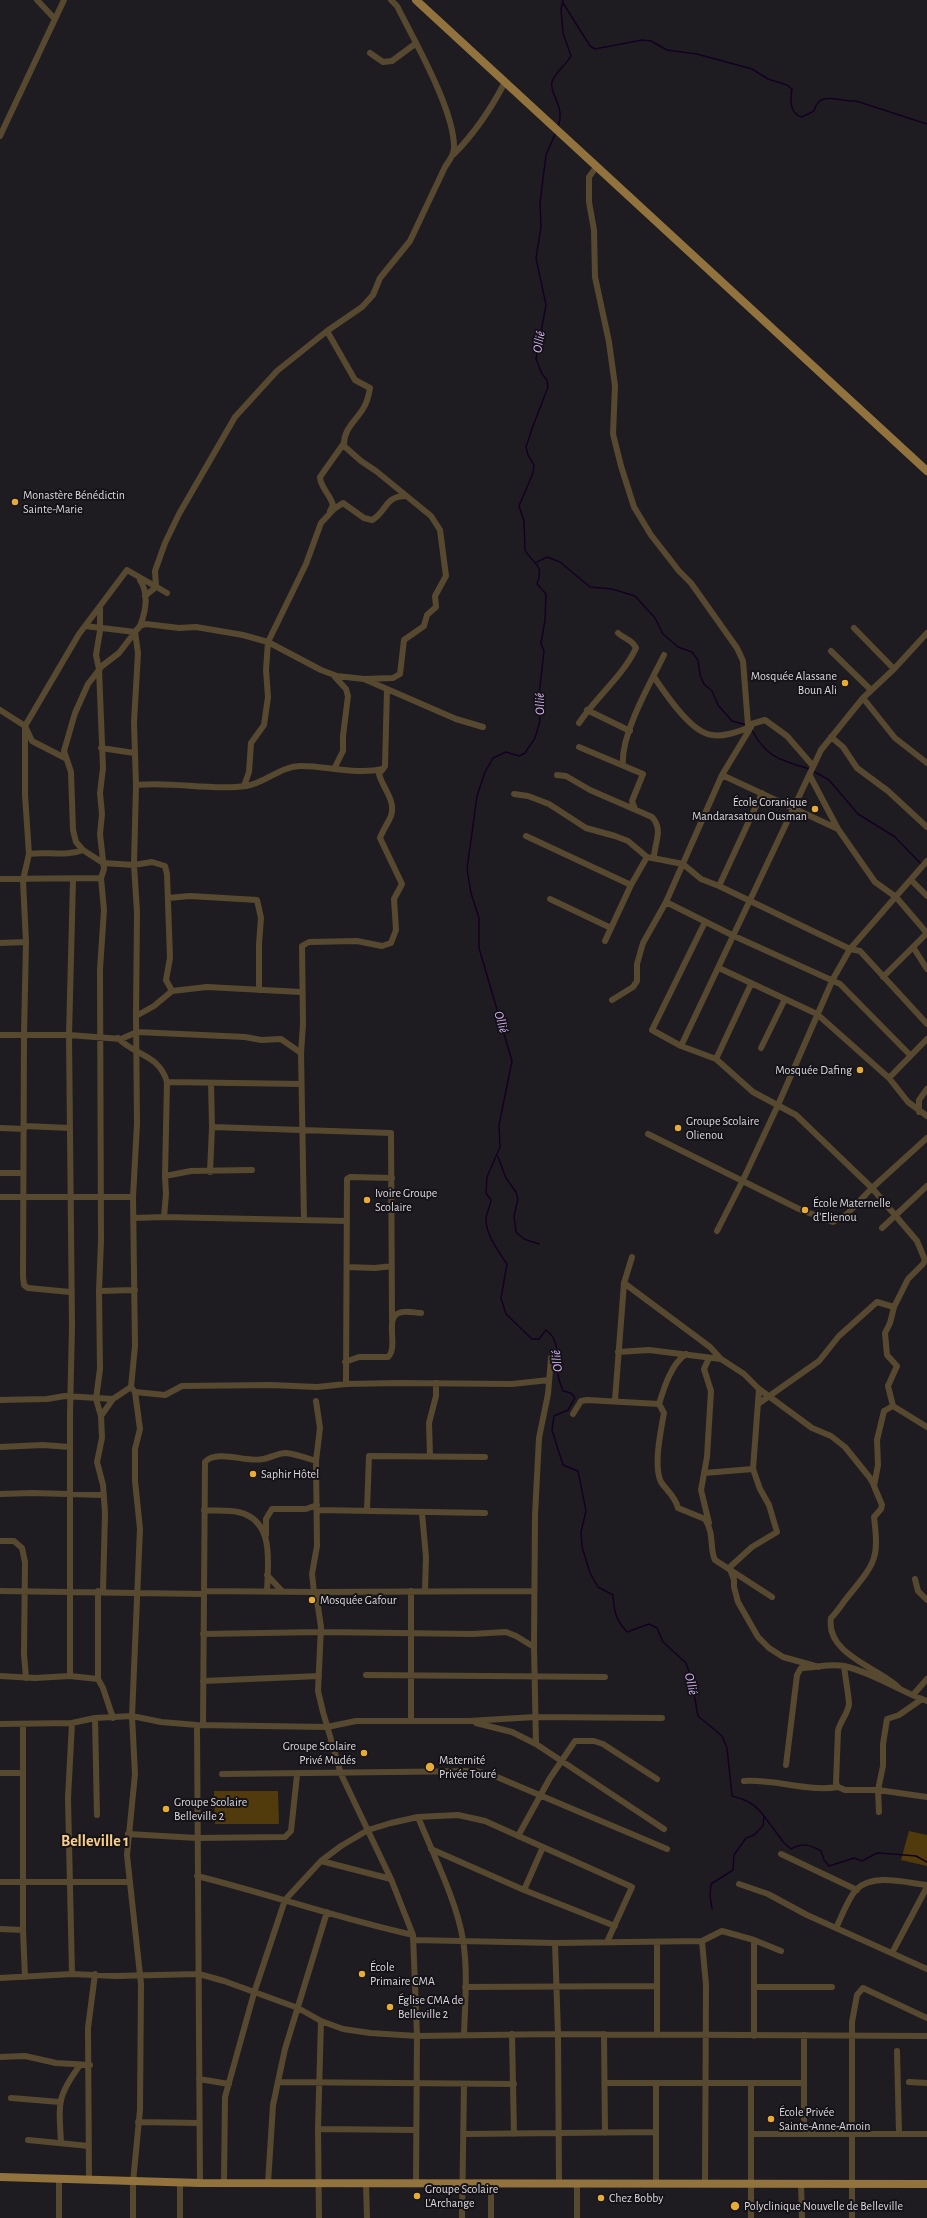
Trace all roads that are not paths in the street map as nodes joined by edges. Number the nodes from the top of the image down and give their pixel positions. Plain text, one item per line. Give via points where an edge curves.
1 (37, 0) edge
2 (64, 0) edge
3 (391, 0) edge
4 (416, 0) edge
5 (54, 18) junction
6 (415, 44) junction
7 (370, 53) dead end
8 (505, 82) junction
9 (0, 136) edge
10 (452, 156) junction
11 (597, 166) junction
12 (327, 331) junction
13 (344, 443) junction
14 (927, 471) edge
15 (406, 496) junction
16 (328, 514) junction
17 (139, 578) junction
18 (156, 587) junction
19 (167, 593) dead end
20 (145, 596) junction
21 (100, 606) junction
22 (191, 620) dead end
23 (85, 626) junction
24 (140, 626) junction
25 (100, 627) junction
26 (196, 627) junction
27 (854, 628) dead end
28 (135, 632) junction
29 (618, 632) dead end
30 (927, 633) edge
31 (268, 642) junction
32 (831, 651) dead end
33 (664, 654) dead end
34 (894, 669) junction
35 (99, 670) junction
36 (332, 674) junction
37 (654, 677) junction
38 (364, 679) junction
39 (387, 689) junction
40 (871, 690) junction
41 (863, 698) junction
42 (0, 710) edge
43 (587, 710) junction
44 (578, 723) dead end
45 (25, 726) junction
46 (749, 726) junction
47 (483, 727) dead end
48 (630, 731) junction
49 (831, 738) junction
50 (579, 747) dead end
51 (102, 748) junction
52 (134, 752) junction
53 (65, 758) junction
54 (927, 763) edge
55 (623, 765) junction
56 (813, 766) junction
57 (335, 767) junction
58 (383, 769) junction
59 (557, 775) dead end
60 (722, 775) junction
61 (810, 776) junction
62 (136, 785) junction
63 (244, 786) junction
64 (762, 793) junction
65 (514, 794) dead end
66 (635, 808) junction
67 (792, 808) junction
68 (927, 827) edge
69 (838, 829) junction
70 (526, 836) dead end
71 (83, 850) junction
72 (29, 854) junction
73 (647, 857) junction
74 (654, 858) junction
75 (927, 861) edge
76 (103, 863) junction
77 (683, 864) junction
78 (134, 865) junction
79 (0, 875) edge
80 (101, 878) junction
81 (0, 879) edge
82 (7, 879) junction
83 (23, 880) junction
84 (73, 880) junction
85 (911, 880) junction
86 (630, 885) junction
87 (719, 886) junction
88 (927, 896) edge
89 (896, 897) junction
90 (168, 898) junction
91 (550, 899) dead end
92 (666, 902) junction
93 (750, 902) junction
94 (705, 922) junction
95 (611, 928) junction
96 (734, 936) junction
97 (605, 941) dead end
98 (26, 942) junction
99 (0, 943) edge
100 (913, 947) junction
101 (850, 949) junction
102 (718, 968) junction
103 (927, 969) edge
104 (883, 977) junction
105 (833, 979) junction
106 (751, 984) junction
107 (259, 990) junction
108 (172, 991) junction
109 (301, 992) junction
110 (785, 999) junction
111 (612, 1000) dead end
112 (817, 1014) junction
113 (136, 1016) junction
114 (927, 1024) edge
115 (137, 1032) junction
116 (0, 1035) edge
117 (24, 1035) junction
118 (69, 1035) junction
119 (99, 1037) junction
120 (118, 1038) junction
121 (927, 1039) edge
122 (681, 1046) junction
123 (761, 1048) dead end
124 (137, 1050) junction
125 (301, 1052) junction
126 (910, 1055) junction
127 (716, 1060) junction
128 (889, 1078) junction
129 (167, 1082) junction
130 (211, 1083) junction
131 (301, 1084) junction
132 (927, 1089) edge
133 (778, 1105) junction
134 (919, 1112) junction
135 (927, 1116) edge
136 (24, 1127) junction
137 (212, 1127) junction
138 (0, 1128) edge
139 (70, 1128) junction
140 (302, 1131) junction
141 (648, 1134) dead end
142 (927, 1138) edge
143 (252, 1170) dead end
144 (210, 1172) junction
145 (23, 1173) junction
146 (0, 1174) edge
147 (165, 1176) junction
148 (392, 1178) junction
149 (743, 1180) junction
150 (927, 1186) edge
151 (872, 1188) junction
152 (100, 1196) junction
153 (24, 1197) junction
154 (70, 1197) junction
155 (133, 1197) junction
156 (0, 1198) edge
157 (897, 1215) junction
158 (164, 1217) junction
159 (134, 1218) junction
160 (304, 1220) junction
161 (347, 1221) junction
162 (882, 1228) dead end
163 (717, 1231) dead end
164 (632, 1257) dead end
165 (392, 1266) junction
166 (347, 1267) junction
167 (624, 1283) junction
168 (135, 1290) junction
169 (99, 1291) junction
170 (70, 1292) junction
171 (894, 1307) junction
172 (421, 1313) dead end
173 (392, 1320) junction
174 (618, 1352) junction
175 (686, 1354) junction
176 (552, 1358) dead end
177 (709, 1358) junction
178 (721, 1359) junction
179 (345, 1362) junction
180 (549, 1380) junction
181 (436, 1383) junction
182 (346, 1384) junction
183 (759, 1389) junction
184 (133, 1390) junction
185 (71, 1396) junction
186 (770, 1396) junction
187 (96, 1399) junction
188 (113, 1399) junction
189 (0, 1400) edge
190 (316, 1400) dead end
191 (615, 1400) junction
192 (659, 1404) junction
193 (758, 1404) junction
194 (893, 1406) junction
195 (573, 1414) dead end
196 (101, 1416) junction
197 (927, 1427) edge
198 (0, 1446) edge
199 (70, 1447) junction
200 (430, 1456) junction
201 (485, 1457) dead end
202 (316, 1461) junction
203 (753, 1470) junction
204 (704, 1473) junction
205 (874, 1486) junction
206 (70, 1493) junction
207 (0, 1494) edge
208 (104, 1495) junction
209 (317, 1508) junction
210 (204, 1510) junction
211 (367, 1510) junction
212 (422, 1513) junction
213 (485, 1514) dead end
214 (709, 1525) junction
215 (0, 1541) edge
216 (268, 1541) junction
217 (730, 1569) junction
218 (267, 1575) junction
219 (915, 1579) dead end
220 (0, 1591) edge
221 (24, 1591) junction
222 (69, 1591) junction
223 (100, 1591) junction
224 (267, 1591) junction
225 (282, 1591) junction
226 (411, 1591) junction
227 (425, 1591) junction
228 (534, 1591) junction
229 (203, 1592) junction
230 (316, 1592) junction
231 (138, 1593) junction
232 (772, 1597) dead end
233 (927, 1600) edge
234 (321, 1632) junction
235 (203, 1634) junction
236 (411, 1634) junction
237 (534, 1647) junction
238 (844, 1666) junction
239 (819, 1668) junction
240 (366, 1675) dead end
241 (411, 1675) junction
242 (0, 1676) edge
243 (70, 1676) junction
244 (319, 1676) junction
245 (535, 1677) junction
246 (605, 1677) dead end
247 (26, 1678) junction
248 (98, 1679) junction
249 (927, 1679) edge
250 (203, 1681) junction
251 (900, 1689) junction
252 (913, 1695) junction
253 (925, 1700) edge
254 (132, 1716) junction
255 (535, 1717) junction
256 (95, 1718) junction
257 (113, 1718) junction
258 (662, 1718) dead end
259 (411, 1721) junction
260 (469, 1721) junction
261 (72, 1723) junction
262 (0, 1724) edge
263 (22, 1724) junction
264 (200, 1725) junction
265 (327, 1727) junction
266 (536, 1744) junction
267 (561, 1761) junction
268 (786, 1765) dead end
269 (0, 1772) edge
270 (22, 1773) junction
271 (222, 1774) dead end
272 (341, 1774) junction
273 (297, 1775) junction
274 (657, 1779) dead end
275 (744, 1781) dead end
276 (838, 1787) junction
277 (878, 1790) junction
278 (539, 1796) junction
279 (927, 1797) edge
280 (879, 1812) dead end
281 (97, 1815) dead end
282 (418, 1817) junction
283 (664, 1829) dead end
284 (368, 1830) junction
285 (128, 1834) junction
286 (518, 1836) junction
287 (197, 1838) junction
288 (543, 1847) junction
289 (431, 1848) junction
290 (667, 1849) dead end
291 (781, 1854) dead end
292 (321, 1860) junction
293 (197, 1876) junction
294 (391, 1879) junction
295 (0, 1882) edge
296 (22, 1882) junction
297 (70, 1882) junction
298 (129, 1882) junction
299 (739, 1884) dead end
300 (927, 1886) edge
301 (524, 1890) junction
302 (857, 1890) junction
303 (285, 1900) junction
304 (327, 1912) junction
305 (615, 1926) junction
306 (836, 1928) junction
307 (0, 1929) edge
308 (23, 1930) junction
309 (413, 1937) junction
310 (463, 1940) junction
311 (754, 1940) junction
312 (702, 1941) junction
313 (607, 1942) junction
314 (657, 1942) junction
315 (555, 1943) junction
316 (782, 1951) dead end
317 (892, 1954) junction
318 (927, 1969) edge
319 (72, 1974) junction
320 (95, 1974) junction
321 (199, 1974) junction
322 (140, 1976) junction
323 (25, 1977) junction
324 (0, 1978) edge
325 (556, 1985) junction
326 (657, 1986) junction
327 (465, 1987) junction
328 (755, 1987) junction
329 (832, 1987) dead end
330 (254, 1993) junction
331 (298, 2008) junction
332 (927, 2018) edge
333 (321, 2021) junction
334 (512, 2034) junction
335 (558, 2034) junction
336 (604, 2034) junction
337 (464, 2035) junction
338 (657, 2035) junction
339 (704, 2035) junction
340 (804, 2035) junction
341 (417, 2036) junction
342 (754, 2036) junction
343 (853, 2036) junction
344 (927, 2036) edge
345 (897, 2051) dead end
346 (0, 2057) edge
347 (80, 2065) junction
348 (90, 2065) junction
349 (199, 2079) junction
350 (319, 2081) junction
351 (278, 2082) junction
352 (909, 2082) dead end
353 (416, 2083) junction
354 (606, 2083) junction
355 (656, 2083) junction
356 (704, 2083) junction
357 (751, 2083) junction
358 (804, 2083) junction
359 (927, 2083) edge
360 (229, 2084) junction
361 (464, 2084) junction
362 (514, 2084) junction
363 (11, 2098) dead end
364 (60, 2102) junction
365 (138, 2122) junction
366 (199, 2123) junction
367 (318, 2129) junction
368 (416, 2130) junction
369 (656, 2132) junction
370 (605, 2133) junction
371 (899, 2133) junction
372 (464, 2134) junction
373 (514, 2134) junction
374 (559, 2134) junction
375 (751, 2134) junction
376 (804, 2134) junction
377 (853, 2134) junction
378 (927, 2134) edge
379 (28, 2140) dead end
380 (61, 2143) junction
381 (89, 2146) junction
382 (0, 2177) edge
383 (58, 2178) junction
384 (89, 2178) junction
385 (133, 2182) junction
386 (463, 2182) junction
387 (180, 2183) junction
388 (224, 2183) junction
389 (268, 2183) junction
390 (317, 2183) junction
391 (366, 2183) junction
392 (416, 2183) junction
393 (491, 2183) junction
394 (577, 2183) junction
395 (656, 2183) junction
396 (705, 2183) junction
397 (752, 2183) junction
398 (801, 2183) junction
399 (200, 2184) junction
400 (559, 2184) junction
401 (852, 2184) junction
402 (927, 2184) edge
403 (59, 2218) edge
404 (133, 2218) edge
405 (180, 2218) edge
406 (319, 2218) edge
407 (367, 2218) edge
408 (462, 2218) edge
409 (491, 2218) edge
410 (577, 2218) edge
411 (751, 2218) edge
412 (802, 2218) edge
413 (852, 2218) edge

1 - 5 street
2 - 5 street
3 - 6 street via 397,6
4 - 8 main road
5 - 9 street
6 - 7 street via 392,61 383,62
6 - 10 street via 433,78 446,111 454,148
8 - 10 street via 462,146
8 - 11 main road
10 - 12 street via 410,241 380,278 373,295 362,307
11 - 14 main road
11 - 46 street via 589,177 589,202 594,230 596,277 615,386 613,434 621,466 634,508 651,535 674,566 691,583 737,648 743,661
12 - 13 street via 355,380 370,388 365,406 354,419
12 - 18 street via 277,371 235,417 165,543 155,571
13 - 15 street via 348,450
13 - 16 street via 320,477 320,482 331,497 333,505
15 - 16 street via 388,501 372,520 364,518 343,503
15 - 38 street via 432,516 440,530 446,576 435,596 436,607 427,615 424,626 404,640 400,674 393,678
16 - 31 street via 321,523 306,564
17 - 18 street
17 - 20 street via 146,589
17 - 21 street via 127,570
18 - 19 street
18 - 20 street
20 - 24 street via 145,614
21 - 23 street
21 - 25 street
22 - 26 street
23 - 25 street
23 - 45 street
24 - 26 street via 146,624 178,628
24 - 28 street
25 - 28 street
25 - 35 street via 96,655
26 - 31 street
27 - 34 street
28 - 35 street via 118,653
28 - 52 street via 138,653
29 - 43 street via 629,639 636,648 629,663
30 - 34 street
31 - 36 street
31 - 63 street via 268,697 264,726 251,744 249,772
32 - 40 street
33 - 37 street
34 - 40 street
35 - 51 street
35 - 53 street via 88,684 75,714 64,751
36 - 38 street
36 - 57 street via 340,681 348,696 343,751
37 - 46 street via 692,725 710,735 722,735
37 - 48 street
38 - 39 street
39 - 47 street via 456,719
39 - 58 street
40 - 41 street
41 - 49 street
41 - 54 street via 895,738
42 - 45 street
43 - 44 street
43 - 48 street
45 - 53 street via 32,741
45 - 72 street via 25,795
46 - 56 street via 764,720 786,736
46 - 60 street
48 - 55 street via 625,745
49 - 56 street
49 - 68 street via 843,747 859,770 888,791
50 - 55 street
51 - 52 street
51 - 76 street via 100,793
52 - 62 street
53 - 71 street via 71,772 73,830 76,842
55 - 66 street via 644,776 632,801
56 - 61 street
57 - 58 street via 354,770
57 - 63 street via 286,768
58 - 109 street via 379,774 393,804 390,819 380,838 402,884 394,899 394,938 388,945 382,946 357,941 309,942 303,945
59 - 66 street via 566,776 590,790
60 - 64 street
60 - 77 street
61 - 67 street
61 - 69 street
62 - 63 street via 155,783
62 - 78 street
64 - 67 street
64 - 87 street
65 - 73 street via 549,804 586,828 628,841
66 - 74 street via 656,821 659,836
67 - 69 street
67 - 93 street
69 - 89 street via 875,882
70 - 86 street
71 - 72 street via 65,854 44,851
71 - 76 street
72 - 83 street
73 - 74 street
73 - 86 street
74 - 77 street
75 - 85 street
76 - 78 street
76 - 80 street
77 - 87 street via 701,879
77 - 92 street
78 - 90 street via 152,862 165,866
78 - 113 street via 137,912
79 - 82 street
80 - 84 street
80 - 119 street via 104,910
81 - 82 street
82 - 83 street
83 - 84 street
83 - 98 street
84 - 118 street
85 - 88 street
85 - 89 street
86 - 95 street
87 - 93 street
89 - 100 street via 927,933
89 - 101 street
90 - 107 street via 190,896 257,900 261,918
90 - 108 street via 170,958 166,980
91 - 95 street
92 - 94 street
92 - 111 street via 646,936 638,956 637,981 633,987
93 - 96 street
93 - 101 street
94 - 96 street
94 - 122 street via 652,1030
95 - 97 street
96 - 102 street
96 - 105 street
98 - 99 street
98 - 117 street
100 - 103 street
100 - 104 street
101 - 104 street via 860,951
101 - 105 street
102 - 106 street
102 - 122 street
104 - 114 street
105 - 112 street
105 - 126 street
106 - 110 street
106 - 127 street
107 - 108 street via 207,987
107 - 109 street
108 - 113 street via 154,1006
109 - 125 street
110 - 112 street
110 - 123 street
112 - 128 street
112 - 133 street
113 - 115 street
115 - 120 street via 129,1037
115 - 124 street
115 - 125 street via 281,1039
116 - 117 street
117 - 118 street
117 - 136 street
118 - 119 street
118 - 139 street
119 - 120 street
119 - 152 street
120 - 124 street via 125,1046
121 - 126 street
122 - 127 street
124 - 129 street via 160,1066
124 - 155 street via 137,1124
125 - 131 street
126 - 128 street
127 - 133 street via 753,1092
128 - 134 street
129 - 130 street
129 - 147 street
130 - 131 street
130 - 137 street
131 - 140 street
132 - 134 street via 919,1100
133 - 149 street
133 - 151 street via 796,1115
134 - 135 street
136 - 138 street
136 - 139 street
136 - 145 street
137 - 140 street
137 - 144 street
139 - 154 street
140 - 148 street via 390,1132
140 - 160 street
141 - 149 street
142 - 151 street
143 - 144 street
144 - 147 street via 179,1172
145 - 146 street
145 - 153 street
147 - 158 street
148 - 161 street via 348,1178
148 - 165 street
149 - 151 street via 799,1209 833,1222 847,1214
149 - 163 street
150 - 157 street
151 - 157 street
152 - 154 street
152 - 155 street
152 - 169 street
153 - 154 street
153 - 156 street
153 - 170 street via 24,1285 28,1288
154 - 170 street
155 - 159 street
157 - 162 street
157 - 171 street via 917,1241 925,1260 908,1280
158 - 159 street
158 - 160 street
159 - 168 street
160 - 161 street
161 - 166 street
164 - 167 street
165 - 166 street
165 - 173 street
166 - 179 street
167 - 174 street
167 - 178 street via 710,1346
168 - 169 street
168 - 184 street
169 - 187 street via 100,1369
170 - 185 street
171 - 186 street via 877,1302 839,1336 819,1361
171 - 194 street via 885,1333 887,1355 897,1366 888,1386
172 - 173 street via 398,1313
173 - 179 street via 393,1345 390,1355 384,1358 359,1357
174 - 175 street via 649,1350
174 - 191 street
175 - 177 street
175 - 192 street via 680,1358 668,1378
176 - 180 street
177 - 178 street
177 - 204 street via 704,1369 712,1391
178 - 183 street via 744,1374
179 - 182 street
180 - 181 street via 512,1384
180 - 228 street via 539,1438
181 - 182 street
181 - 200 street via 436,1396 429,1423
182 - 184 street via 317,1387 271,1384 182,1386 165,1395
183 - 186 street
183 - 193 street
184 - 188 street
184 - 231 street via 140,1429 135,1449 140,1529
185 - 187 street
185 - 189 street
185 - 199 street
186 - 193 street
186 - 205 street via 812,1428 831,1436 845,1447
187 - 188 street
187 - 196 street
188 - 196 street
190 - 202 street via 320,1428
191 - 192 street
191 - 195 street via 581,1401
192 - 214 street via 664,1413 659,1440 661,1481 676,1500 678,1508 700,1516
193 - 203 street
194 - 197 street
194 - 205 street via 884,1411 881,1420
196 - 208 street via 102,1438 97,1462
198 - 199 street
199 - 206 street
200 - 201 street
200 - 211 street via 369,1456
202 - 209 street
202 - 210 street via 284,1453 263,1459 208,1459 205,1466
203 - 204 street
203 - 217 street via 769,1505 777,1532 752,1547
204 - 214 street via 701,1490
205 - 251 street via 882,1505 874,1517 877,1539 875,1557 871,1569 831,1618 830,1625 833,1634 850,1656 892,1680
206 - 207 street
206 - 208 street
206 - 222 street
208 - 223 street
209 - 211 street
209 - 216 street via 272,1509 266,1519
209 - 230 street via 317,1546 312,1574
210 - 216 street via 239,1512 262,1529
210 - 229 street
211 - 212 street
212 - 213 street
212 - 227 street via 426,1557
214 - 217 street via 713,1540 712,1555 719,1564
215 - 221 street via 14,1541 22,1548 25,1562
216 - 218 street
217 - 232 street
217 - 239 street via 738,1602 758,1637 783,1657
218 - 224 street
218 - 225 street
219 - 233 street via 918,1590
220 - 221 street
221 - 222 street
221 - 247 street
222 - 223 street
222 - 243 street
223 - 231 street
223 - 248 street
224 - 225 street
224 - 229 street
225 - 230 street
226 - 227 street
226 - 230 street
226 - 236 street
227 - 228 street
228 - 237 street
229 - 231 street
229 - 235 street
230 - 234 street
231 - 254 street
234 - 235 street
234 - 236 street
234 - 244 street
235 - 250 street
236 - 237 street via 506,1632
236 - 241 street
237 - 245 street
238 - 239 street via 830,1665
238 - 251 street
238 - 276 street via 849,1704 838,1731
239 - 268 street via 801,1668 797,1675
240 - 241 street
241 - 245 street
241 - 259 street
242 - 247 street
243 - 247 street
243 - 248 street
244 - 250 street
244 - 265 street via 319,1700
245 - 246 street
245 - 255 street
248 - 257 street
249 - 252 street
250 - 264 street
251 - 252 street
252 - 253 street
253 - 277 street via 899,1716 887,1719
254 - 257 street
254 - 264 street via 161,1722
254 - 285 street via 135,1774
255 - 258 street
255 - 260 street
255 - 266 street
256 - 257 street
256 - 261 street
256 - 281 street
259 - 260 street
259 - 265 street via 356,1721
260 - 266 street via 512,1732
261 - 263 street
261 - 297 street via 68,1798
262 - 263 street
263 - 270 street
264 - 265 street
264 - 287 street
265 - 272 street
266 - 267 street
267 - 274 street via 575,1741 594,1742 603,1744
267 - 278 street
267 - 283 street
269 - 270 street
270 - 296 street
271 - 273 street
272 - 273 street
272 - 278 street via 476,1771 497,1777
272 - 284 street
273 - 287 street via 291,1831 288,1836 268,1839
275 - 276 street via 760,1780 824,1789
276 - 277 street via 845,1790
277 - 279 street
277 - 280 street
278 - 286 street
278 - 290 street
282 - 284 street
282 - 286 street via 458,1815 475,1818
282 - 289 street
284 - 292 street
284 - 294 street
285 - 287 street
285 - 298 street
286 - 288 street
287 - 293 street
288 - 301 street
288 - 305 street via 632,1887
289 - 301 street
289 - 310 street via 453,1905
291 - 302 street
292 - 294 street
292 - 303 street
293 - 303 street
293 - 321 street
294 - 309 street
295 - 296 street
296 - 297 street
296 - 308 street
297 - 298 street
297 - 319 street
298 - 322 street
299 - 306 street via 768,1894
300 - 302 street via 876,1880
300 - 317 street
301 - 305 street
302 - 306 street
303 - 304 street
303 - 330 street
304 - 309 street
304 - 331 street
305 - 313 street
306 - 317 street
307 - 308 street
308 - 323 street
309 - 310 street
309 - 341 street
310 - 315 street
310 - 327 street
311 - 312 street via 722,1931
311 - 316 street
311 - 328 street
312 - 314 street
312 - 339 street via 706,1985
313 - 314 street
313 - 315 street
314 - 326 street
315 - 325 street
317 - 318 street
319 - 320 street
319 - 323 street
320 - 322 street
320 - 348 street via 89,2020
321 - 322 street
321 - 330 street
321 - 349 street
322 - 365 street
323 - 324 street
325 - 326 street
325 - 327 street
325 - 335 street
326 - 338 street
327 - 337 street
328 - 329 street
328 - 342 street
330 - 331 street
330 - 360 street
331 - 333 street
331 - 351 street
332 - 343 street via 863,1988 857,1995 853,2012
333 - 341 street via 343,2029
333 - 350 street
334 - 335 street
334 - 337 street
334 - 362 street
335 - 336 street
335 - 374 street
336 - 338 street
336 - 354 street
337 - 341 street
338 - 339 street
339 - 342 street
339 - 356 street
340 - 342 street
340 - 343 street
340 - 358 street
341 - 353 street
343 - 344 street
343 - 377 street
345 - 371 street
346 - 347 street via 25,2056
347 - 348 street
347 - 364 street via 67,2083
348 - 381 street
349 - 360 street
349 - 366 street
350 - 351 street
350 - 353 street
350 - 367 street
351 - 389 street via 273,2105
352 - 359 street
353 - 361 street
353 - 368 street
354 - 355 street
354 - 370 street
355 - 356 street
355 - 369 street
356 - 357 street
356 - 396 street
357 - 358 street
357 - 375 street
358 - 376 street
360 - 388 street via 225,2096
361 - 362 street
361 - 372 street
362 - 373 street
363 - 364 street
364 - 380 street
365 - 366 street
365 - 385 street
366 - 399 street
367 - 368 street
367 - 390 street
368 - 392 street
369 - 370 street
369 - 395 street
370 - 374 street
371 - 377 street
371 - 378 street
372 - 373 street
372 - 386 street
373 - 374 street
374 - 400 street
375 - 376 street
375 - 397 street
376 - 377 street
377 - 401 street
379 - 380 street
380 - 381 street
381 - 384 street
382 - 383 main road
383 - 384 main road
383 - 403 street
384 - 385 main road
385 - 387 main road
385 - 404 street
386 - 392 main road
386 - 393 main road
386 - 408 street
387 - 399 main road
387 - 405 street
388 - 389 main road
388 - 399 main road
389 - 390 main road
390 - 391 main road
390 - 406 street
391 - 392 main road
391 - 407 street
393 - 400 main road
393 - 409 street
394 - 395 main road
394 - 400 main road
394 - 410 street
395 - 396 main road
396 - 397 main road
397 - 398 main road
397 - 411 street
398 - 401 main road
398 - 412 street
401 - 402 main road
401 - 413 street

